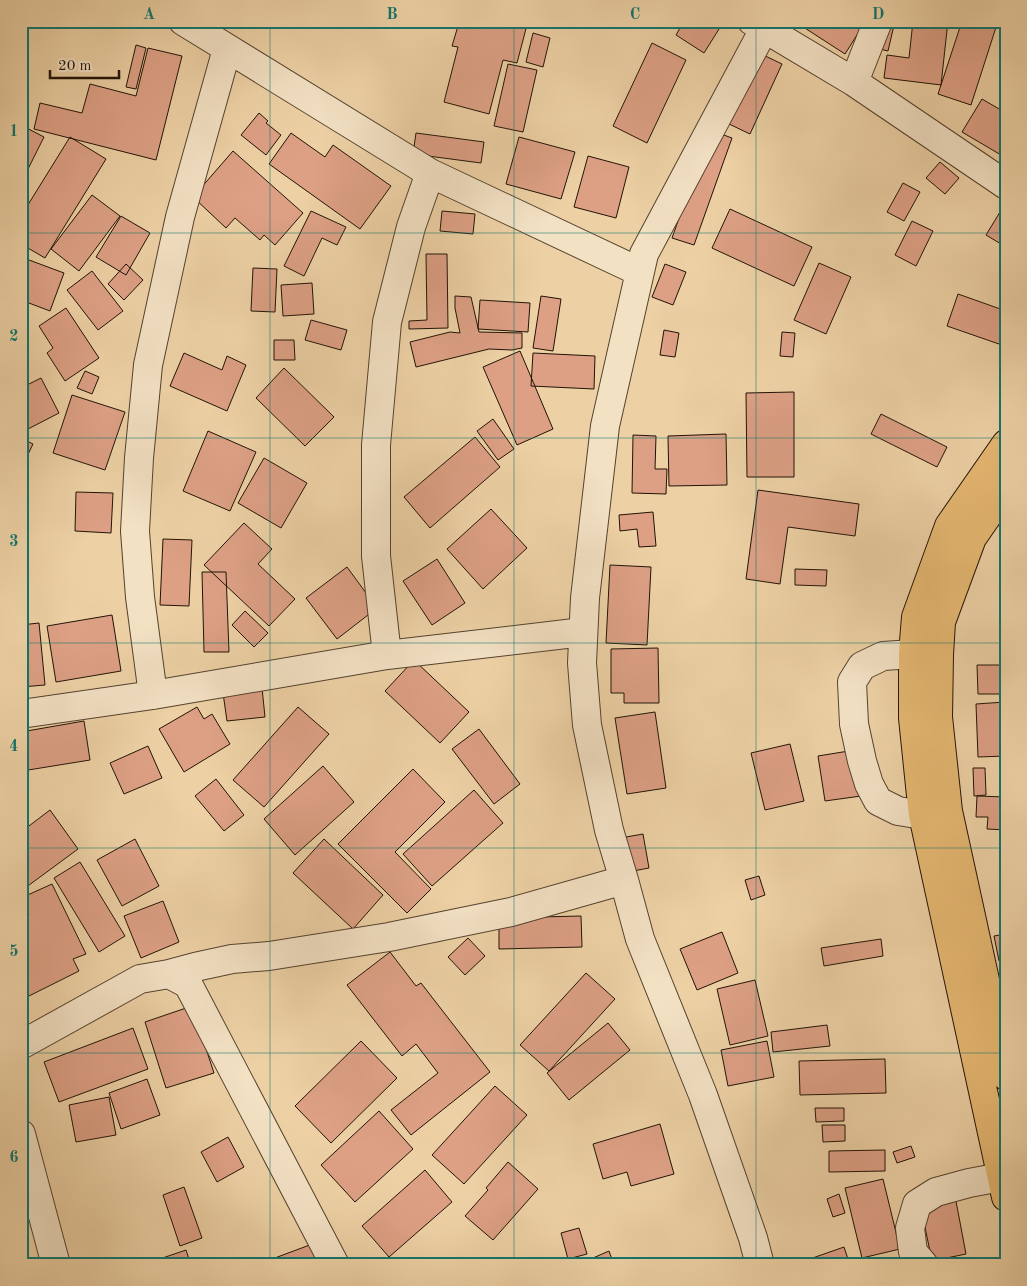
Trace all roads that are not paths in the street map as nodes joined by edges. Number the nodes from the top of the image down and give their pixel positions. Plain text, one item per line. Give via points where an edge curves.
1 (183, 21) edge
2 (878, 21) edge
3 (758, 25) edge
4 (227, 48) junction
5 (854, 82) junction
6 (430, 172) junction
7 (1006, 185) edge
8 (640, 272) junction
9 (1006, 444) edge
10 (1006, 490) edge
11 (583, 632) junction
12 (913, 654) junction
13 (387, 655) junction
14 (153, 694) junction
15 (21, 714) edge
16 (923, 815) junction
17 (624, 880) junction
18 (169, 974) junction
19 (1002, 1040) edge
20 (21, 1045) edge
21 (1006, 1076) edge
22 (21, 1134) edge
23 (1004, 1186) edge
24 (56, 1265) edge
25 (335, 1265) edge
26 (760, 1265) edge
27 (924, 1265) edge

1 - 4 street
2 - 5 street
3 - 5 street
3 - 8 street via 644,254
4 - 6 street
4 - 14 street via 180,217 148,365 135,531
5 - 7 street
6 - 8 street
6 - 13 street via 410,228 386,332 376,445 376,556
8 - 11 street via 605,426
9 - 12 main road via 949,526 916,616
10 - 19 main road via 972,538 942,622 938,717 948,811
11 - 13 street
11 - 17 street via 587,725 609,830
12 - 16 main road via 913,718
12 - 16 street via 883,656 862,666 852,682 854,724 862,761 878,802 898,811
13 - 14 street
14 - 15 street
16 - 23 main road
17 - 18 street via 511,912 390,937 232,959
17 - 26 street via 640,939 703,1094
18 - 20 street via 140,979
18 - 25 street via 188,984
19 - 21 main road
22 - 24 street
23 - 27 street via 969,1183 936,1192 917,1204 910,1228 913,1252

